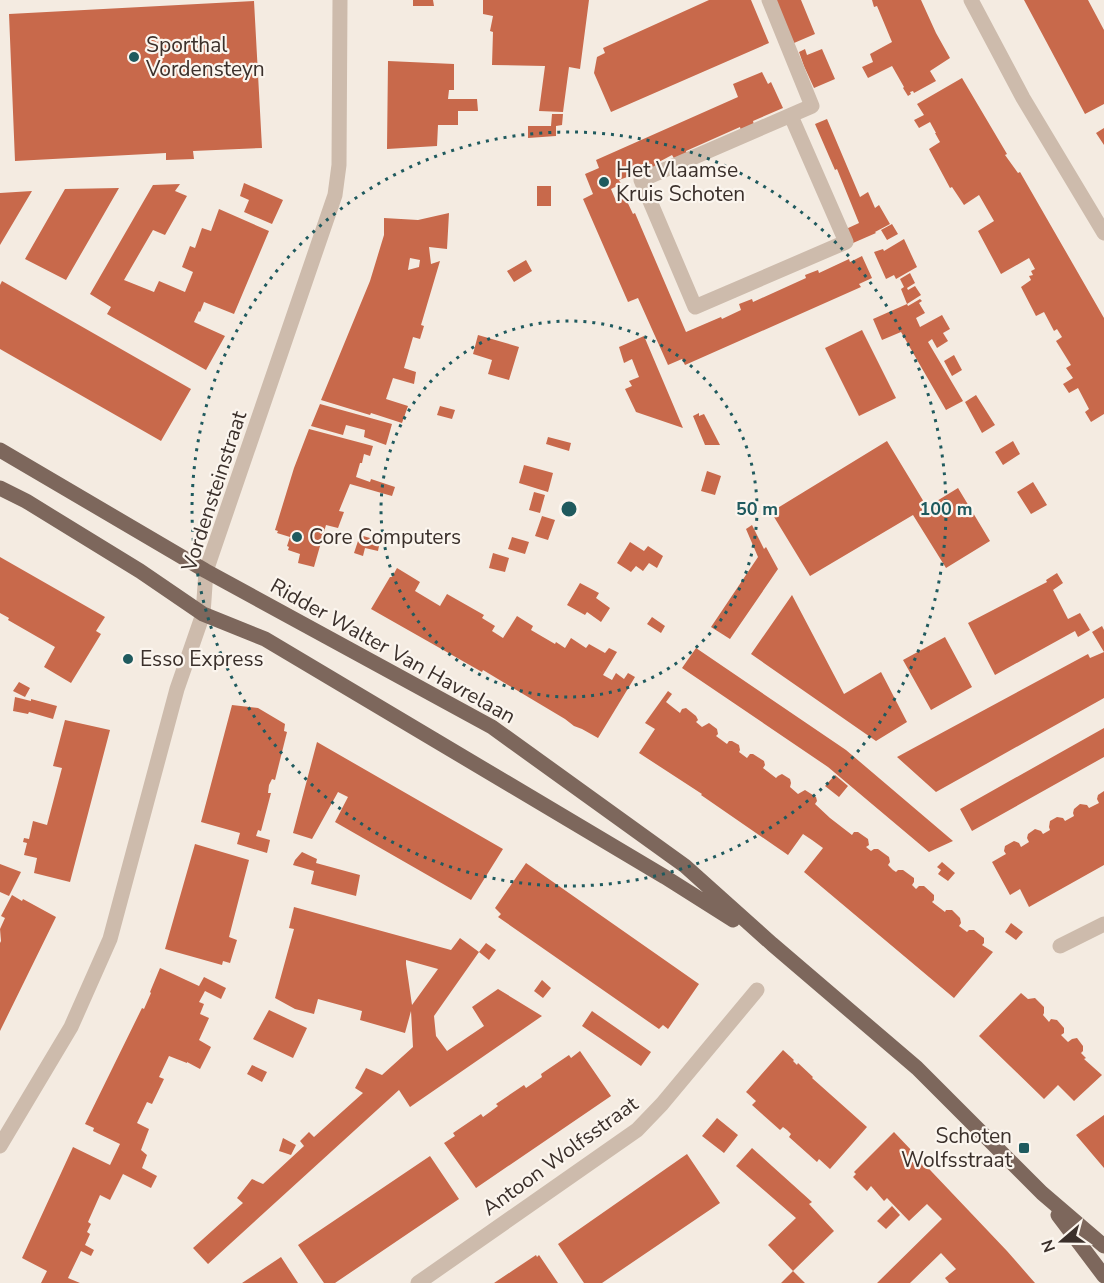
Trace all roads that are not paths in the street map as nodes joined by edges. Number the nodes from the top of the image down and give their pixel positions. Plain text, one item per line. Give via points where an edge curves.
1 (340, 0) edge
2 (769, 0) edge
3 (971, 0) edge
4 (791, 116) junction
5 (1104, 234) edge
6 (0, 450) edge
7 (0, 488) edge
8 (206, 571) junction
9 (203, 614) junction
10 (1104, 924) edge
11 (772, 944) junction
12 (1060, 946) dead end
13 (757, 990) dead end
14 (0, 1146) edge
15 (1042, 1193) junction
16 (1104, 1246) edge
17 (1104, 1276) edge
18 (418, 1283) edge

1 - 8 street, Vordensteinstraat via 339,165 335,195
2 - 4 street via 812,106
3 - 5 street via 1023,98
4 - 4 street via 641,180 695,307 846,242
6 - 8 main road, Ridder Walter Van Havrelaan
7 - 9 main road, Ridder Walter Van Havrelaan via 140,571
8 - 9 street, Vordensteinstraat
8 - 11 main road, Ridder Walter Van Havrelaan via 492,727 685,866
9 - 11 main road, Ridder Walter Van Havrelaan via 266,639
9 - 14 street, Vordensteinstraat via 177,689 110,939 71,1027
10 - 12 street
11 - 15 main road, Ridder Walter Van Havrelaan via 917,1068
13 - 18 street, Antoon Wolfsstraat via 637,1130
15 - 16 main road, Ridder Walter Van Havrelaan
15 - 17 main road, Ridder Walter Van Havrelaan

